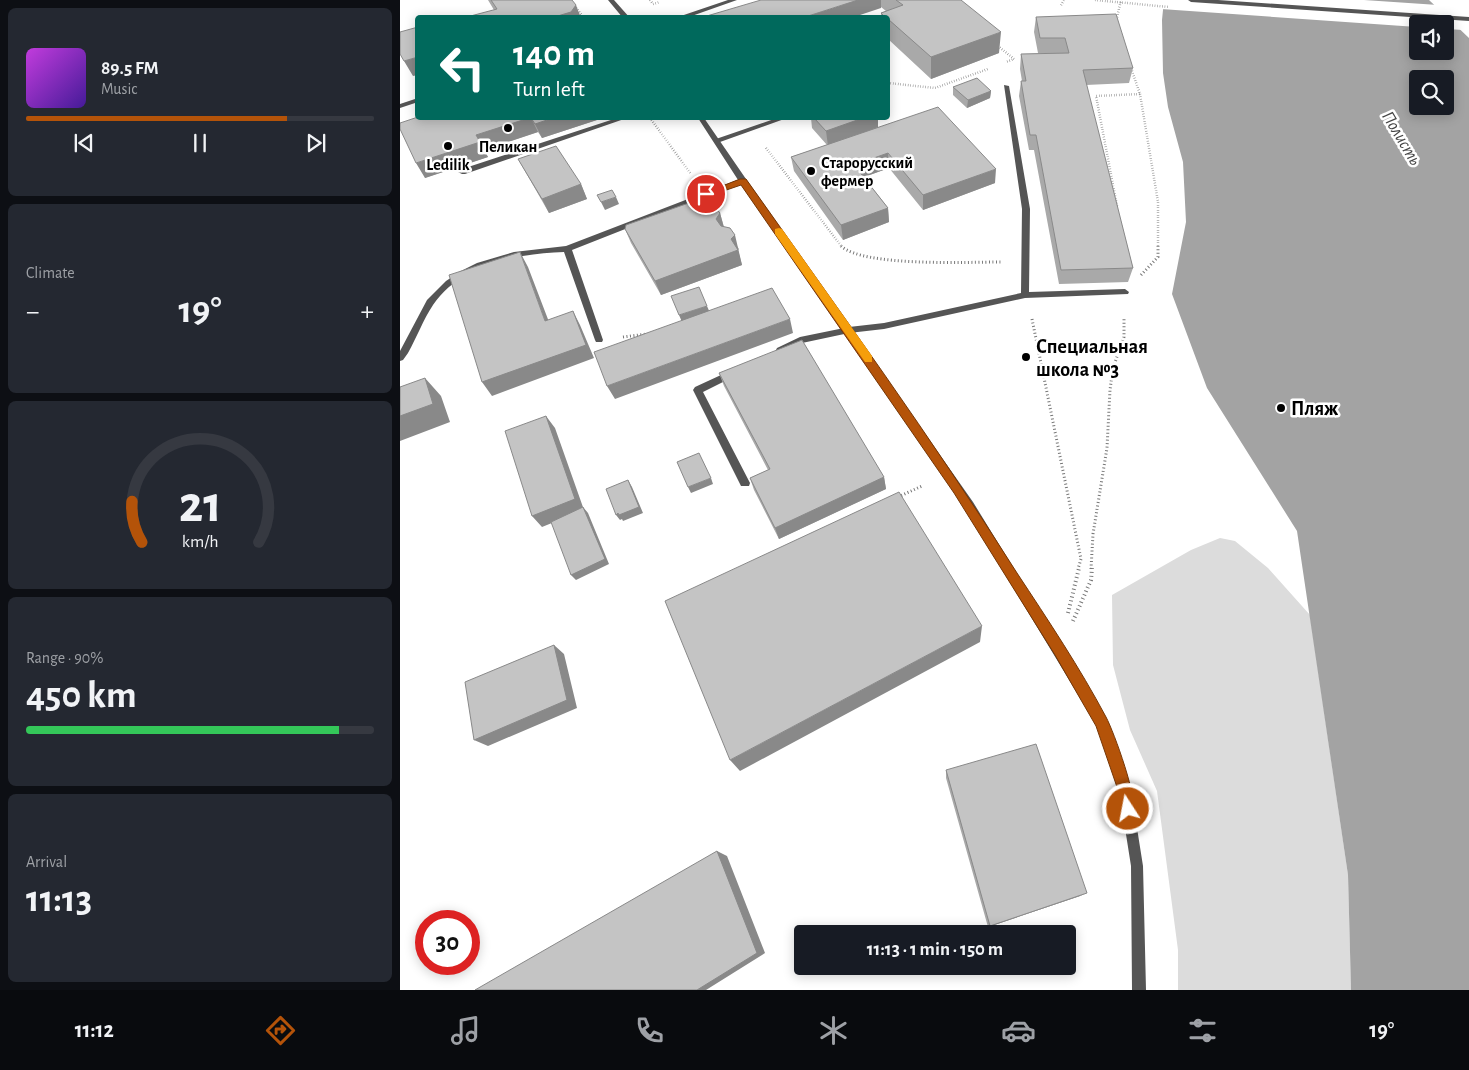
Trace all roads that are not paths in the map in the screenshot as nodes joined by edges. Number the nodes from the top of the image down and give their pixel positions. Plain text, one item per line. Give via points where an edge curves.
1 (611, 0) edge
2 (733, 0) edge
3 (1192, 0) edge
4 (624, 15) edge
5 (687, 15) edge
6 (1469, 18) edge
7 (1006, 86) dead end
8 (415, 101) edge
9 (400, 106) edge
10 (617, 120) edge
11 (702, 120) edge
12 (777, 120) edge
13 (717, 140) junction
14 (462, 172) dead end
15 (743, 181) junction
16 (567, 249) junction
17 (1125, 292) road end
18 (1025, 295) junction
19 (849, 330) junction
20 (599, 340) road end
21 (774, 353) edge
22 (400, 358) edge
23 (740, 369) edge
24 (745, 483) dead end
25 (1139, 990) edge

1 - 4 street
2 - 5 street
3 - 6 street
7 - 18 street via 1026,209
8 - 9 street
10 - 14 street
11 - 13 street
12 - 13 street
13 - 15 street
15 - 16 street
15 - 19 street
16 - 20 street
16 - 22 street via 539,249 485,262 456,279 435,295
17 - 18 street
18 - 19 street via 884,326
19 - 21 street via 800,340
19 - 25 street via 969,505 1102,723 1125,790 1137,866
23 - 24 street via 698,390

